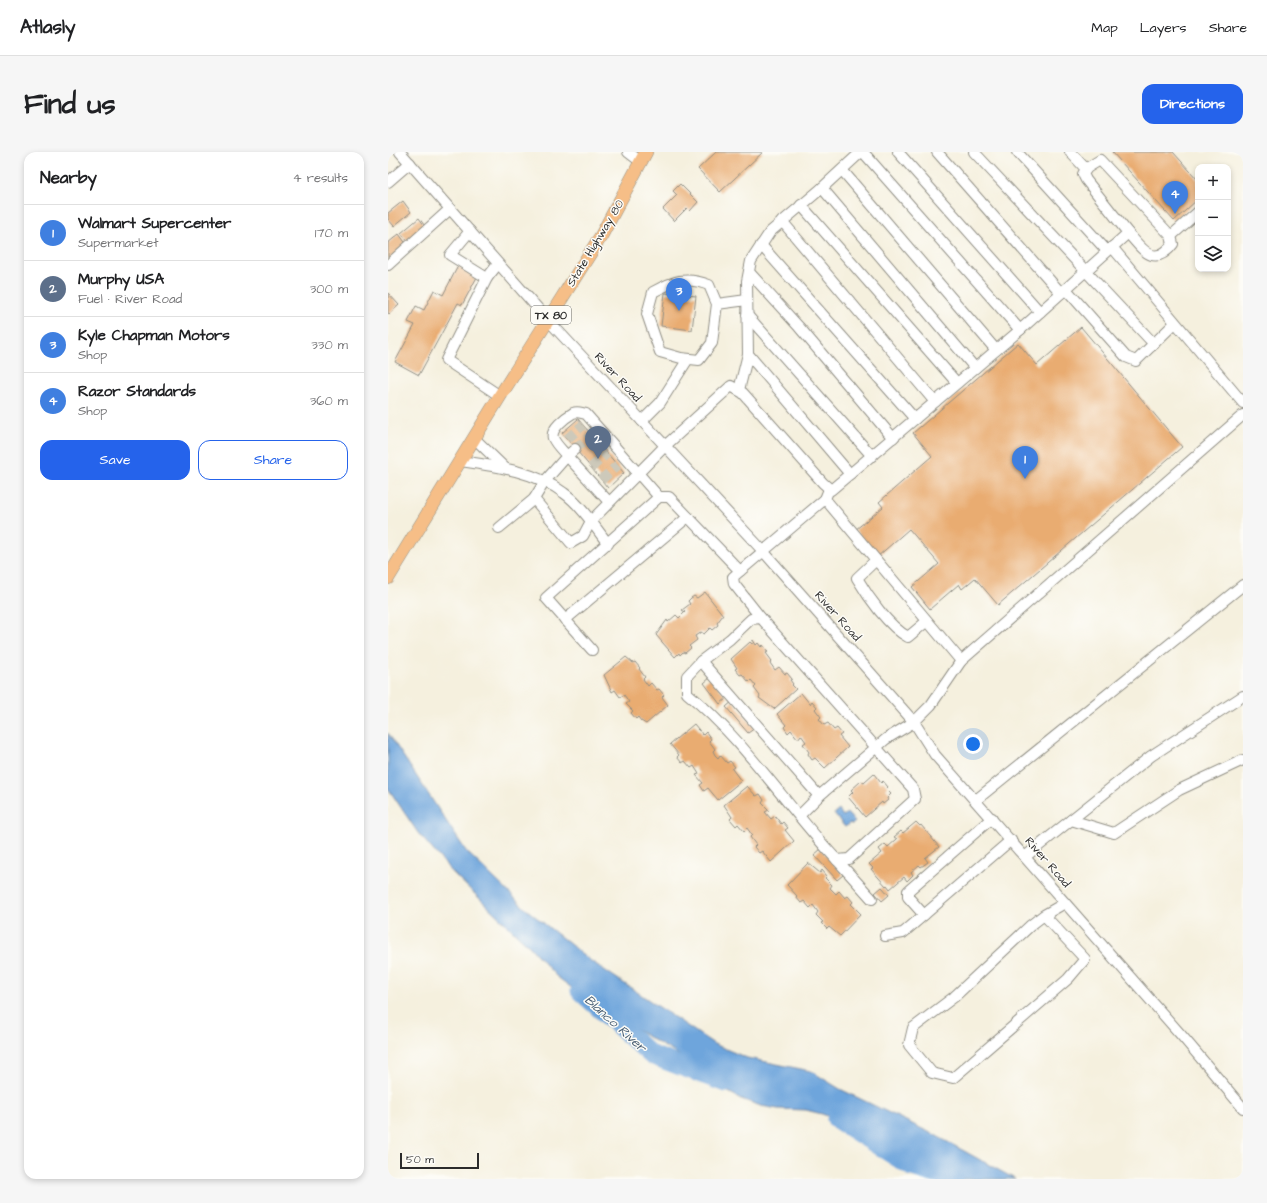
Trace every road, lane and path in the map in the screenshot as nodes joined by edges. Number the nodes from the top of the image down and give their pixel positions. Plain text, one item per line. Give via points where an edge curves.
1 (400, 152) edge
2 (628, 152) edge
3 (862, 152) edge
4 (898, 152) edge
5 (937, 152) edge
6 (974, 152) edge
7 (1017, 152) edge
8 (1070, 152) edge
9 (1098, 156) edge
10 (644, 157) edge
11 (410, 163) junction
12 (842, 170) junction
13 (1086, 170) junction
14 (388, 182) edge
15 (822, 188) junction
16 (801, 205) junction
17 (450, 209) junction
18 (1195, 215) edge
19 (782, 222) junction
20 (470, 231) junction
21 (1128, 233) junction
22 (1171, 236) junction
23 (761, 245) junction
24 (1110, 249) junction
25 (498, 264) junction
26 (388, 265) edge
27 (1086, 271) junction
28 (749, 272) junction
29 (486, 278) junction
30 (1063, 291) junction
31 (747, 300) junction
32 (717, 304) junction
33 (1040, 312) junction
34 (747, 315) junction
35 (548, 320) junction
36 (1175, 323) junction
37 (1020, 330) junction
38 (1154, 344) junction
39 (996, 350) junction
40 (748, 354) junction
41 (688, 359) junction
42 (975, 368) junction
43 (957, 383) junction
44 (738, 390) junction
45 (500, 396) junction
46 (935, 402) junction
47 (1243, 403) edge
48 (1243, 415) edge
49 (915, 419) junction
50 (642, 421) junction
51 (474, 438) junction
52 (893, 438) junction
53 (665, 446) junction
54 (571, 452) junction
55 (872, 456) junction
56 (460, 461) junction
57 (504, 468) junction
58 (638, 474) junction
59 (850, 474) junction
60 (545, 481) junction
61 (829, 488) junction
62 (659, 497) junction
63 (534, 499) junction
64 (825, 499) junction
65 (609, 502) junction
66 (688, 517) junction
67 (591, 521) junction
68 (499, 528) dead end
69 (608, 544) junction
70 (763, 552) junction
71 (876, 560) junction
72 (740, 571) junction
73 (388, 578) edge
74 (1243, 585) edge
75 (761, 618) junction
76 (565, 620) junction
77 (927, 620) junction
78 (592, 650) dead end
79 (701, 661) junction
80 (961, 661) junction
81 (1243, 696) edge
82 (914, 722) junction
83 (875, 748) junction
84 (1243, 760) edge
85 (819, 796) junction
86 (976, 800) junction
87 (800, 815) junction
88 (992, 818) junction
89 (1070, 820) junction
90 (1011, 840) junction
91 (1026, 856) junction
92 (837, 860) junction
93 (872, 899) dead end
94 (1065, 903) junction
95 (924, 915) junction
96 (1044, 915) junction
97 (885, 936) dead end
98 (1243, 1108) edge

1 - 11 street, River Road
2 - 10 street
3 - 12 street
3 - 37 street
4 - 33 street
5 - 30 street
6 - 27 street
7 - 24 street
8 - 13 street
9 - 13 street
9 - 22 street
10 - 35 main road, State Highway 80 / TX 80 via 601,236
11 - 14 street
11 - 17 street, River Road
12 - 15 street
12 - 39 street
13 - 21 street via 1083,174 1086,180
15 - 16 street
15 - 42 street
16 - 19 street
16 - 43 street
17 - 20 street, River Road
17 - 26 street
18 - 22 street
19 - 23 street via 770,232
19 - 46 street
20 - 25 street, River Road
20 - 29 street via 450,255
21 - 22 street via 1146,254 1157,256 1166,253 1173,244
21 - 24 street
23 - 28 street via 751,261
23 - 49 street
24 - 27 street
24 - 36 street
25 - 29 street
25 - 35 street, River Road
27 - 30 street
27 - 38 street
28 - 31 street
28 - 52 street
29 - 45 street via 446,360
30 - 33 street
30 - 38 street via 1126,357 1136,360
31 - 32 street
31 - 34 street
32 - 41 street via 712,343 698,360
32 - 41 street via 709,284 696,280 672,282 653,292 647,314 660,352
33 - 37 street
34 - 40 street
34 - 55 street
35 - 45 main road, State Highway 80 / TX 80
35 - 50 street, River Road
36 - 38 street
36 - 47 street
37 - 39 street
39 - 42 street
40 - 44 street
40 - 59 street
41 - 50 street via 660,403
42 - 43 street
43 - 46 street
44 - 53 street via 731,386
44 - 61 street via 744,393
45 - 51 main road, State Highway 80 / TX 80
46 - 49 street
48 - 80 street
49 - 52 street
50 - 53 street, River Road
51 - 56 main road, State Highway 80 / TX 80
51 - 57 street
52 - 55 street
53 - 58 street
53 - 70 street, River Road
54 - 58 street via 563,443 553,438 553,432 573,413 580,412 586,414 587,422 621,463
54 - 60 street
54 - 65 street via 597,482
55 - 59 street
56 - 57 street
56 - 73 main road, State Highway 80 / TX 80
57 - 60 street
58 - 62 street
58 - 65 street
59 - 61 street via 831,490
60 - 63 street
60 - 67 street via 565,493
61 - 64 street
62 - 66 street via 669,498
62 - 69 street
63 - 67 street via 572,543 583,536
63 - 68 street
64 - 70 street
64 - 71 street
65 - 67 street
66 - 72 street
66 - 76 street
67 - 69 street
69 - 76 street via 546,598
70 - 72 street
70 - 82 street, River Road
71 - 77 street
71 - 77 street via 857,578 868,596 900,633 908,637
72 - 75 street via 733,577 734,584
74 - 86 street
75 - 79 street via 751,619
75 - 83 street
76 - 78 street
77 - 80 street
79 - 85 street
79 - 87 street via 687,676 687,693 707,709
80 - 82 street via 931,705
81 - 89 street via 1151,756
82 - 83 street
82 - 86 street, River Road via 935,755
83 - 85 street
83 - 92 street via 912,789 915,799 849,859
84 - 89 street via 1180,790 1114,833
85 - 87 street
86 - 88 street, River Road
87 - 92 street via 814,836
88 - 90 street, River Road
88 - 95 street via 908,891 908,897
89 - 91 street
90 - 91 street, River Road
90 - 95 street
91 - 94 street, River Road
92 - 93 street
94 - 96 street
94 - 98 street, River Road
95 - 97 street via 903,933
96 - 96 street via 954,997 913,1028 909,1045 932,1073 952,1078 1068,979 1085,959

